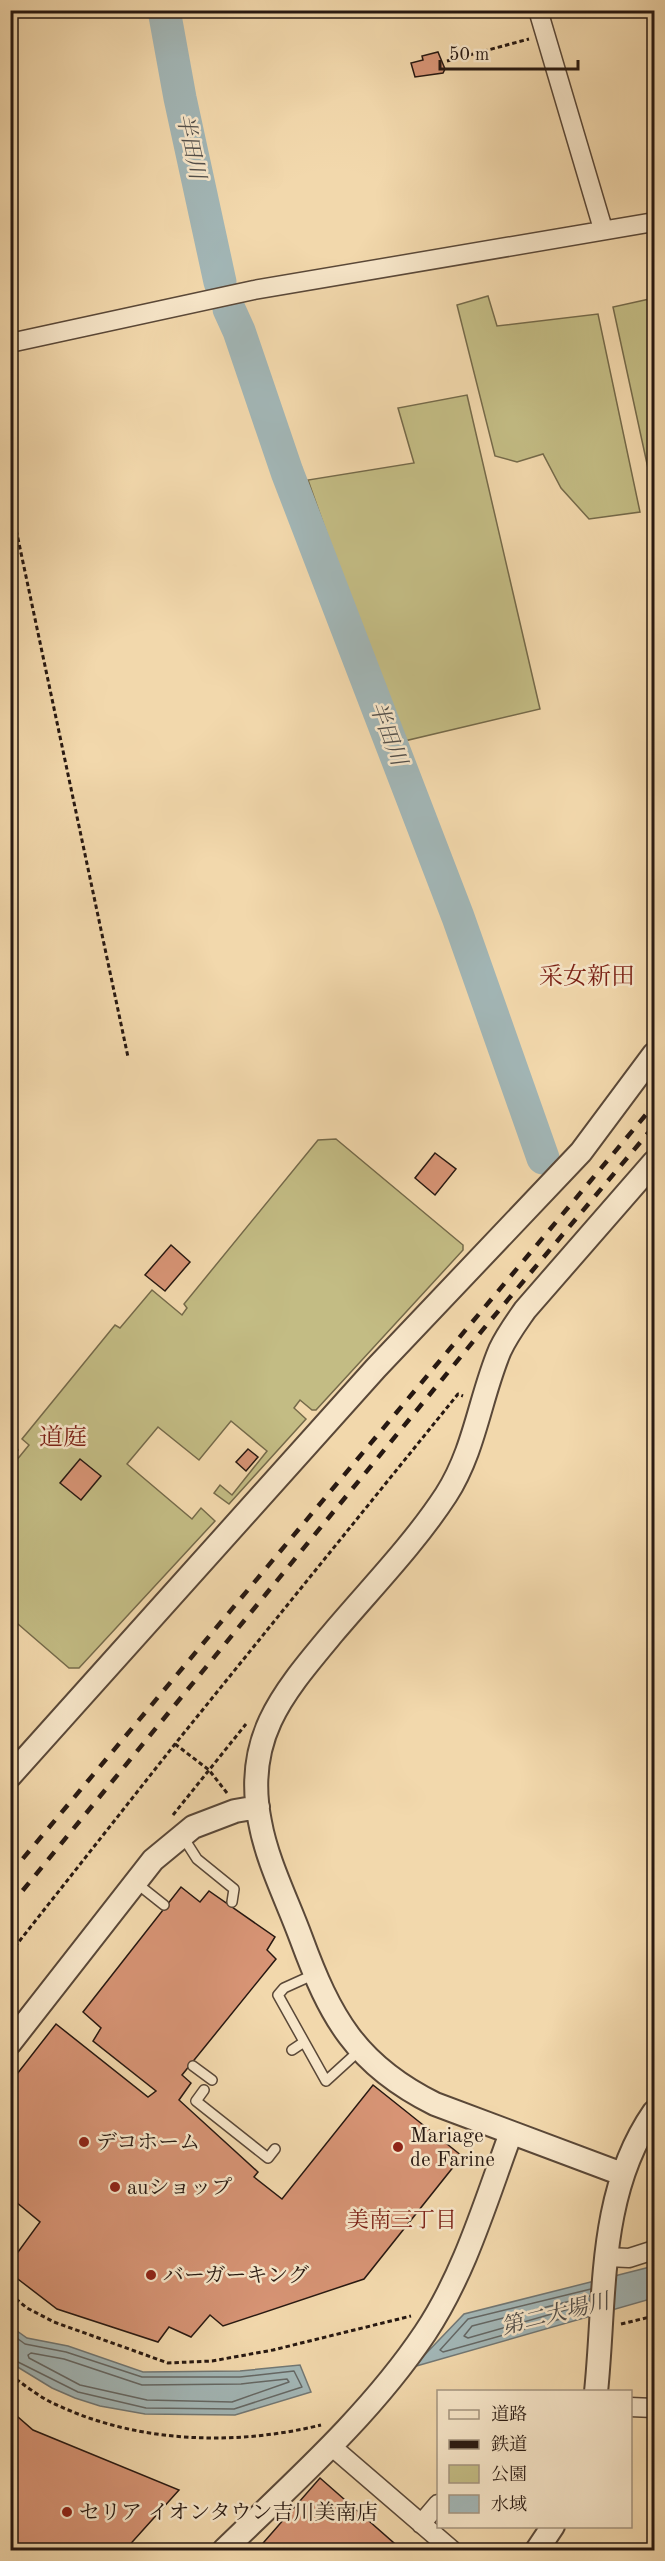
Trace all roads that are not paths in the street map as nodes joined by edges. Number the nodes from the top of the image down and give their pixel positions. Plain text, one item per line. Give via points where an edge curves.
1 (538, 10) edge
2 (654, 222) edge
3 (603, 229) junction
4 (10, 343) edge
5 (654, 1054) edge
6 (654, 1162) edge
7 (10, 1776) edge
8 (258, 1807) junction
9 (182, 1835) junction
10 (135, 1882) junction
11 (232, 1902) dead end
12 (164, 1905) dead end
13 (315, 1974) junction
14 (304, 2042) junction
15 (10, 2043) edge
16 (292, 2050) dead end
17 (360, 2050) junction
18 (193, 2066) dead end
19 (212, 2080) dead end
20 (204, 2090) dead end
21 (654, 2112) edge
22 (511, 2133) junction
23 (275, 2149) dead end
24 (622, 2174) junction
25 (654, 2250) edge
26 (606, 2263) junction
27 (596, 2390) edge
28 (632, 2407) edge
29 (654, 2408) edge
30 (329, 2435) junction
31 (437, 2505) edge
32 (421, 2524) junction
33 (552, 2528) edge
34 (224, 2550) edge
35 (452, 2550) edge
36 (537, 2550) edge

1 - 3 street
2 - 3 street
3 - 4 street via 254,290
5 - 7 street via 581,1152 376,1368
6 - 8 street via 514,1326 500,1350 472,1439 446,1494 284,1693 273,1712 258,1758
8 - 9 street via 215,1817
8 - 13 street via 271,1859
9 - 10 street
9 - 11 lane via 197,1860 234,1889
10 - 12 lane
10 - 15 street
13 - 14 lane via 278,1995
13 - 17 street via 340,2026
14 - 16 lane
14 - 17 lane via 326,2081
17 - 22 street via 414,2094
18 - 19 lane
20 - 23 lane via 196,2101 268,2158
21 - 24 street
22 - 24 street
22 - 30 street via 460,2269 438,2310 397,2372
24 - 26 street via 611,2216
25 - 26 street
26 - 27 street via 611,2325
28 - 29 street
30 - 32 street
30 - 34 street
31 - 32 street
32 - 35 street
33 - 36 street

